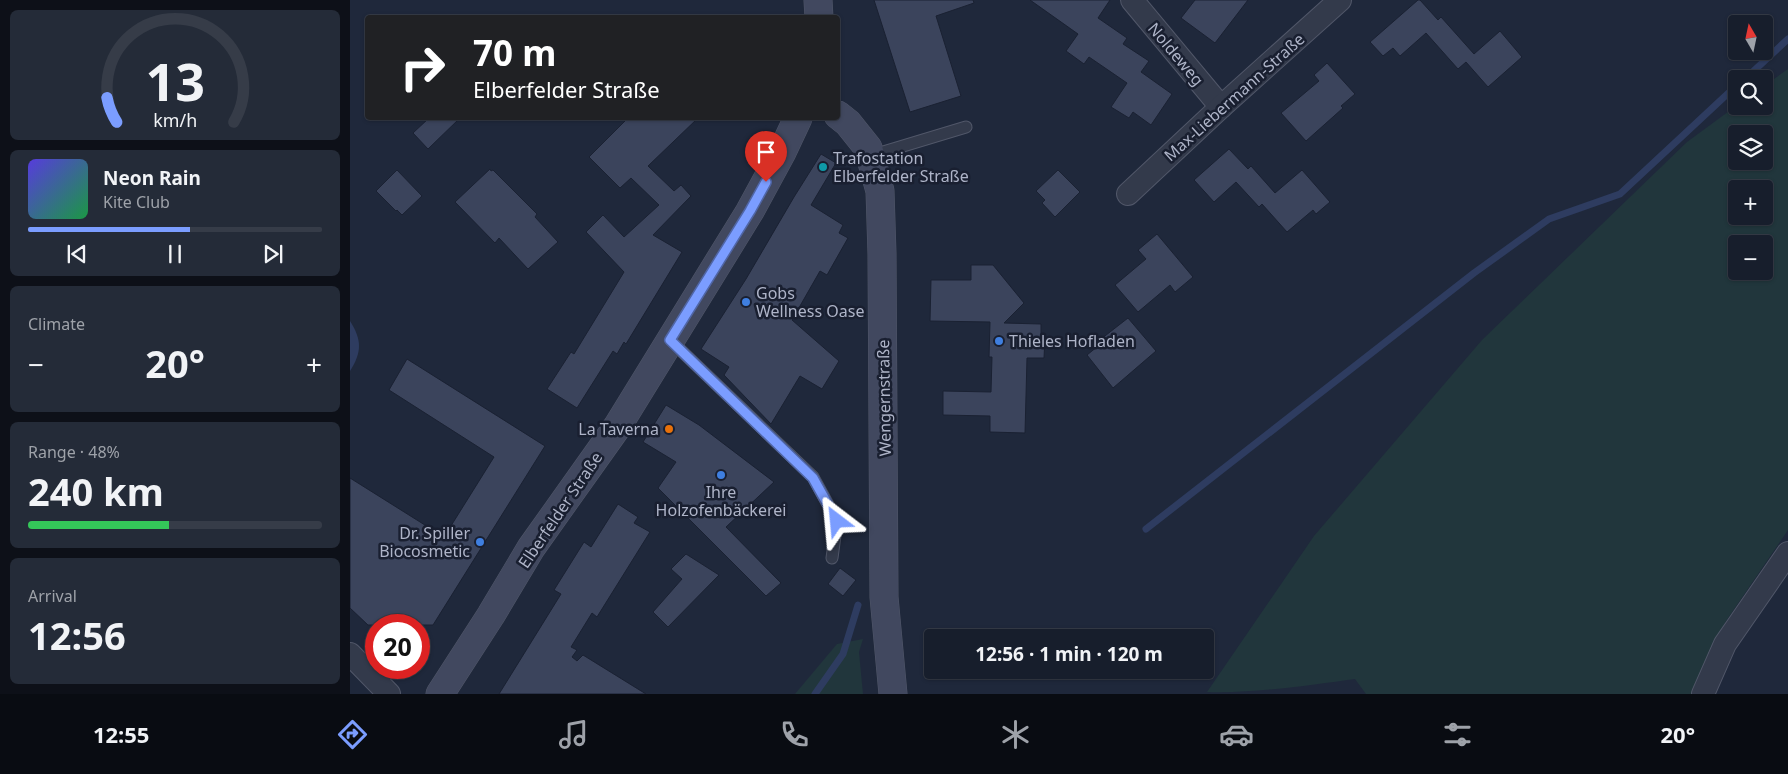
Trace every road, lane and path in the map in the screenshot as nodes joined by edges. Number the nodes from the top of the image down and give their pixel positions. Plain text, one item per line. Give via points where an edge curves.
1 (818, 0) edge
2 (1132, 0) edge
3 (1340, 0) edge
4 (819, 15) edge
5 (1220, 107) junction
6 (840, 117) edge
7 (797, 120) edge
8 (966, 127) dead end
9 (870, 156) junction
10 (1128, 194) dead end
11 (670, 340) junction
12 (1788, 553) edge
13 (832, 558) dead end
14 (350, 654) edge
15 (389, 694) edge
16 (440, 694) edge
17 (893, 694) edge
18 (1703, 694) edge

1 - 4 main road
2 - 5 street, Noldeweg
3 - 5 street, Max-Liebermann-Straße
5 - 10 street, Max-Liebermann-Straße
6 - 9 main road, Wengernstraße via 862,140
7 - 11 main road, Elberfelder Straße via 750,211
8 - 9 lane
9 - 17 main road, Wengernstraße via 880,191 882,215 884,597
11 - 13 lane via 813,478 837,521
11 - 16 main road, Elberfelder Straße via 617,427 532,548
12 - 18 street via 1725,644
14 - 15 street

